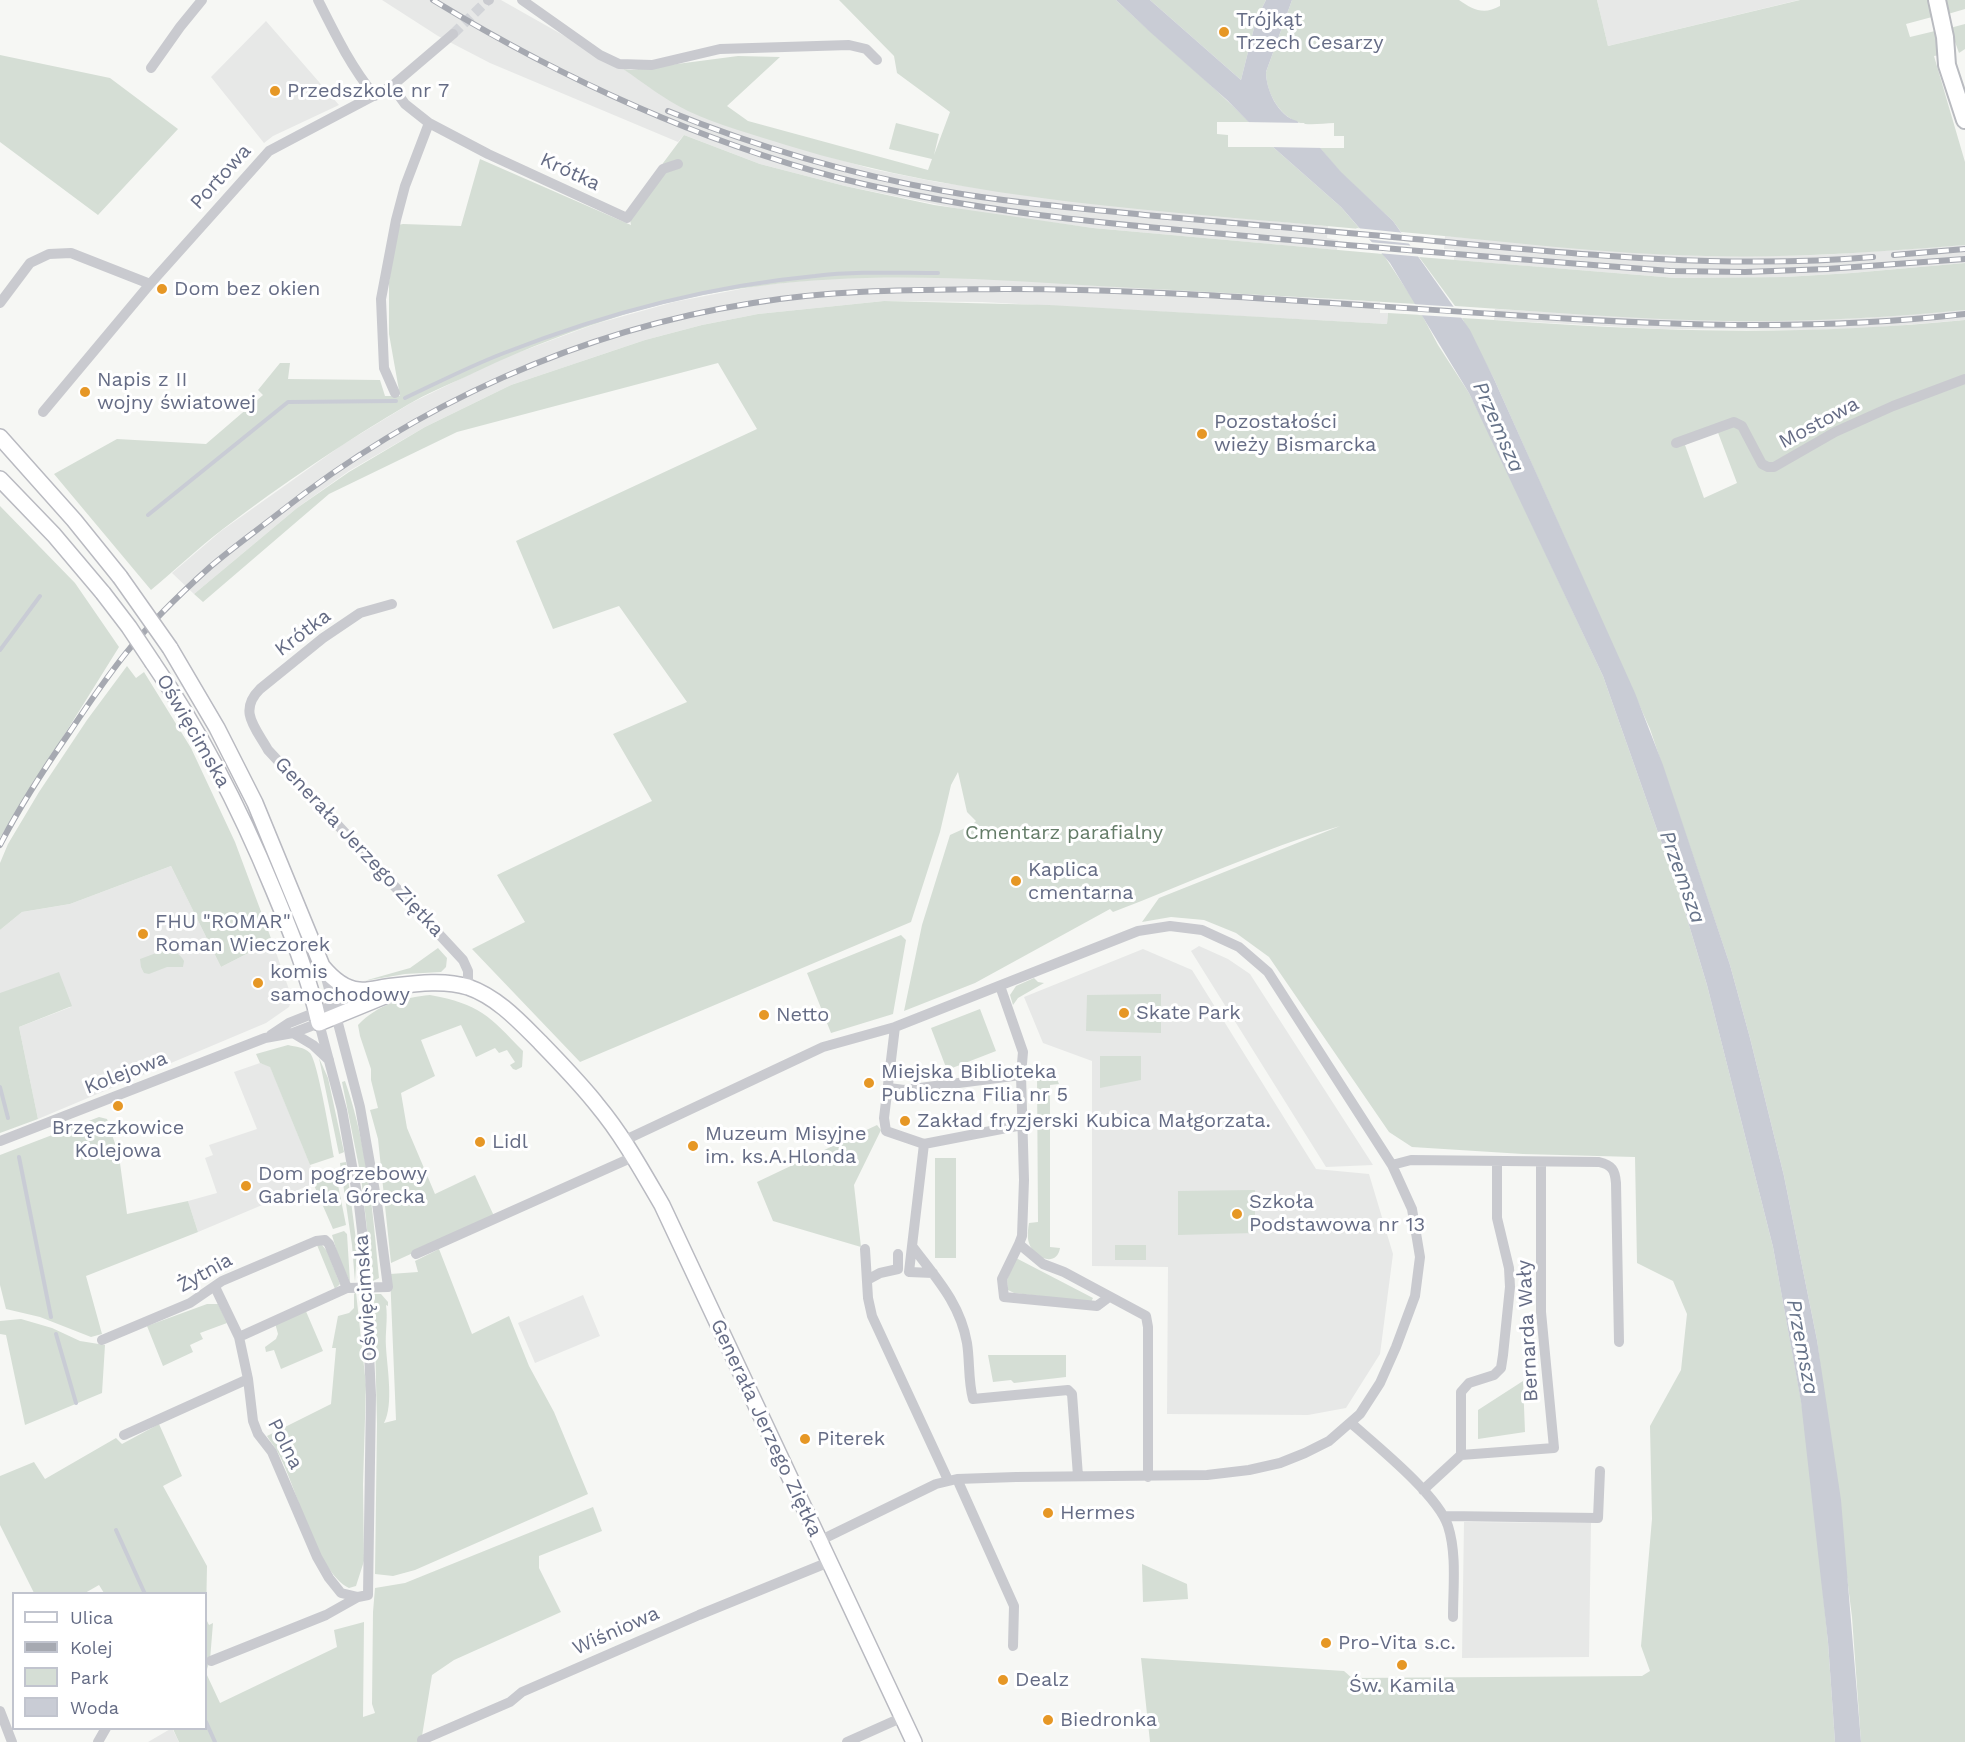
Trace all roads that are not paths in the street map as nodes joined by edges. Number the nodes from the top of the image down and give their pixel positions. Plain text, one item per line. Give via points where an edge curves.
1 (202, 0) edge
2 (318, 0) edge
3 (522, 0) edge
4 (1937, 0) edge
5 (453, 34) tunnel mouth
6 (1945, 37) junction
7 (877, 60) dead end
8 (151, 68) dead end
9 (1965, 83) edge
10 (392, 86) junction
11 (375, 96) junction
12 (1965, 120) edge
13 (429, 123) junction
14 (678, 164) dead end
15 (150, 284) junction
16 (0, 303) edge
17 (1965, 379) edge
18 (395, 393) dead end
19 (43, 412) dead end
20 (0, 437) edge
21 (1676, 443) dead end
22 (0, 479) edge
23 (392, 604) dead end
24 (248, 707) joint
25 (322, 966) junction
26 (407, 985) junction
27 (1000, 986) junction
28 (468, 987) junction
29 (358, 990) junction
30 (335, 1011) junction
31 (318, 1017) junction
32 (895, 1027) junction
33 (293, 1034) junction
34 (265, 1038) junction
35 (330, 1062) junction
36 (1021, 1075) junction
37 (889, 1088) junction
38 (1022, 1125) junction
39 (0, 1141) edge
40 (623, 1141) junction
41 (924, 1144) junction
42 (633, 1156) junction
43 (1497, 1161) junction
44 (1541, 1162) junction
45 (1392, 1165) junction
46 (1019, 1244) junction
47 (912, 1246) junction
48 (865, 1249) dead end
49 (416, 1254) dead end
50 (898, 1254) dead end
51 (933, 1273) junction
52 (867, 1280) junction
53 (215, 1287) junction
54 (366, 1287) junction
55 (347, 1288) junction
56 (1109, 1297) junction
57 (239, 1337) junction
58 (102, 1340) dead end
59 (1619, 1342) dead end
60 (248, 1379) junction
61 (1351, 1423) junction
62 (124, 1435) dead end
63 (1461, 1455) junction
64 (1600, 1471) dead end
65 (1078, 1476) junction
66 (1148, 1477) junction
67 (952, 1480) junction
68 (1423, 1490) junction
69 (1444, 1516) junction
70 (819, 1541) junction
71 (829, 1563) junction
72 (363, 1596) junction
73 (1453, 1617) dead end
74 (1013, 1646) dead end
75 (211, 1661) dead end
76 (0, 1711) edge
77 (903, 1717) junction
78 (422, 1740) dead end
79 (12, 1742) edge
80 (848, 1742) edge
81 (914, 1742) edge

1 - 8 street
2 - 11 street via 358,75
3 - 7 street via 600,55 620,64 652,65 720,49 849,45 866,49
4 - 6 main road
5 - 10 street, Portowa
6 - 9 main road
6 - 12 main road via 1947,65
10 - 11 street, Portowa
10 - 13 street via 405,104
11 - 15 street, Portowa via 269,151
13 - 14 street, Krótka via 627,218 663,170
13 - 18 street via 405,186 381,299 384,368
15 - 16 street via 71,253 49,254 30,263
15 - 19 street, Portowa
17 - 21 street, Mostowa via 1835,432 1774,466 1762,464 1742,426 1734,422
20 - 25 main road, Oświęcimska, bridge via 120,577 170,648 255,802
22 - 31 main road, Oświęcimska, bridge via 103,593 201,736 253,840 289,926
23 - 24 street, Krótka via 360,613 324,638 260,689
24 - 28 street, Generała Jerzego Ziętka via 252,723 268,750 463,960
25 - 29 main road, Oświęcimska via 337,981
25 - 30 street, Oświęcimska
26 - 28 main road, Generała Jerzego Ziętka
26 - 29 main road
26 - 30 main road
27 - 32 street
27 - 36 street via 1023,1052
27 - 45 street via 1154,927 1186,926 1220,937 1239,947 1268,972
28 - 40 main road, Generała Jerzego Ziętka via 519,1020 568,1070
29 - 30 street
30 - 31 main road
30 - 54 street, Oświęcimska via 360,1107 378,1203 388,1287
31 - 33 street, Kolejowa
31 - 34 street, Kolejowa via 290,1023
31 - 35 street, Oświęcimska
32 - 37 street
32 - 40 street via 824,1047
33 - 34 street, Kolejowa
33 - 35 street via 313,1045
34 - 39 street, Kolejowa
35 - 54 street, Oświęcimska via 359,1205
36 - 37 street via 903,1090
36 - 38 street
37 - 41 street via 886,1131
38 - 41 street
38 - 46 street via 1024,1180
40 - 42 main road, Generała Jerzego Ziętka
41 - 47 street
42 - 49 street
42 - 70 main road, Generała Jerzego Ziętka via 662,1205
43 - 44 street
43 - 45 street via 1411,1160
43 - 63 street, Bernarda Wały via 1497,1218 1510,1287 1503,1355 1501,1368 1494,1375 1469,1383 1461,1392
44 - 59 street via 1599,1162 1610,1166 1616,1174
44 - 63 street, Bernarda Wały via 1541,1312 1554,1448
45 - 61 street via 1412,1209 1420,1257 1415,1296 1380,1383
46 - 56 street via 1043,1264
46 - 56 street via 1002,1279 1004,1297 1097,1306
47 - 51 street
47 - 51 street via 909,1272
48 - 52 street
50 - 52 street via 898,1269
51 - 65 street via 961,1319 973,1399 1068,1390 1072,1394
52 - 67 street via 872,1316
53 - 55 street, Żytnia via 312,1242 325,1240
53 - 57 street, Polna
53 - 58 street, Żytnia via 190,1303
54 - 55 street
54 - 72 street, Oświęcimska via 371,1395 369,1577
55 - 57 street
56 - 66 street via 1146,1316
57 - 60 street, Polna
60 - 62 street
60 - 72 street, Polna via 258,1434 272,1452 317,1557 341,1593
61 - 66 street via 1329,1441 1280,1463 1207,1475
61 - 68 street
63 - 68 street
64 - 69 street via 1599,1518
65 - 66 street
65 - 67 street
67 - 70 street via 936,1484
67 - 74 street via 1014,1606
68 - 69 street
69 - 73 street via 1452,1554
70 - 71 main road, Generała Jerzego Ziętka
71 - 77 main road, Generała Jerzego Ziętka
71 - 78 street, Wiśniowa via 699,1615
72 - 75 street
76 - 79 street
77 - 80 street
77 - 81 main road, Generała Jerzego Ziętka

